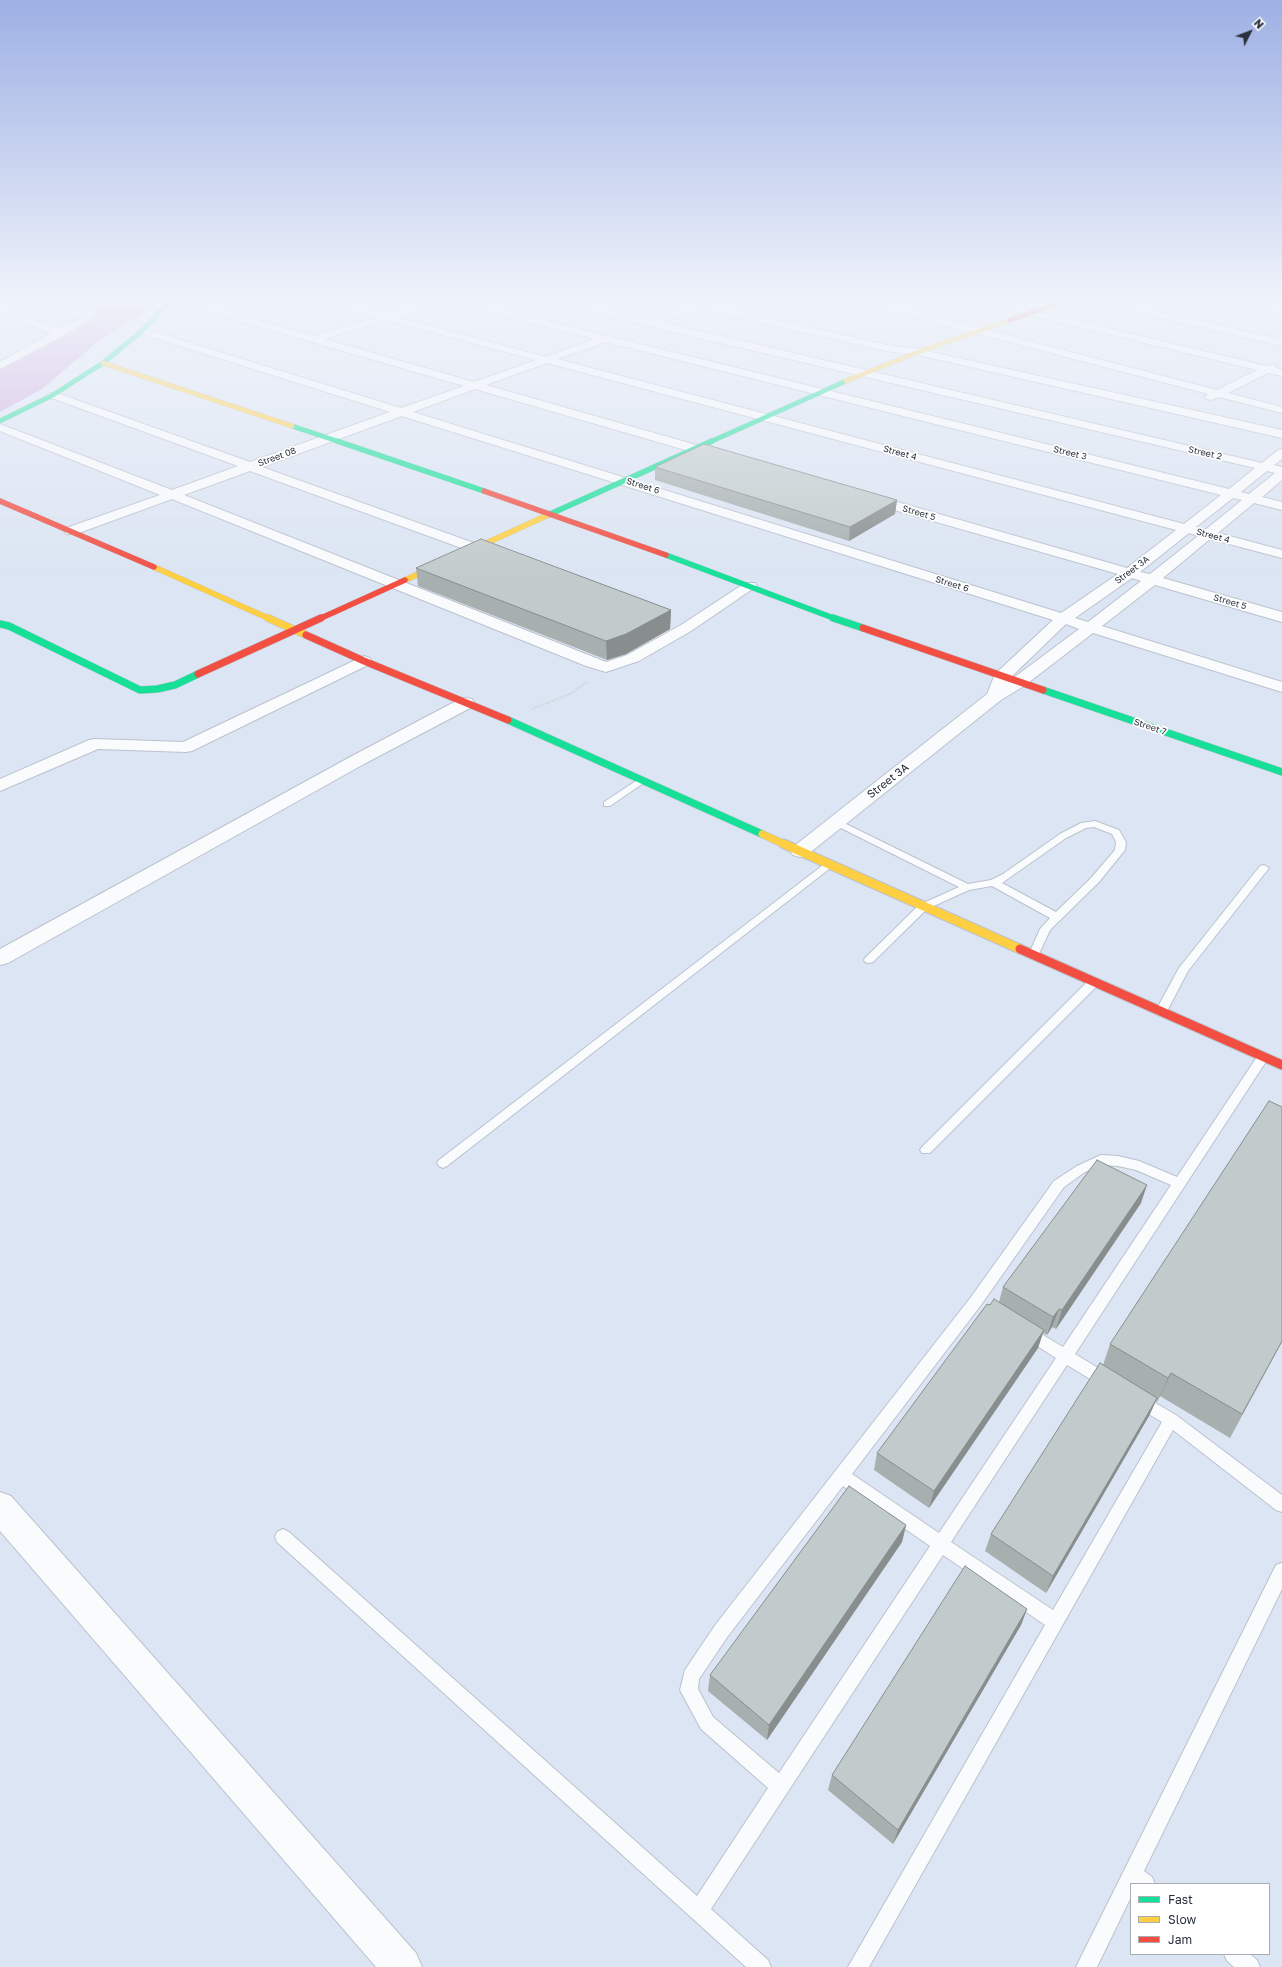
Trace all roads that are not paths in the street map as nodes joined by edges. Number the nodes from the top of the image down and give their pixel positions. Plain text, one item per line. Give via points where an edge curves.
1 (53, 395) joint
2 (198, 395) edge
3 (345, 395) edge
4 (448, 395) edge
5 (509, 395) edge
6 (678, 395) edge
7 (814, 395) edge
8 (832, 395) edge
9 (958, 395) edge
10 (1107, 395) edge
11 (1213, 395) edge
12 (1223, 395) edge
13 (1282, 410) edge
14 (400, 412) junction
15 (1187, 413) junction
16 (762, 417) junction
17 (0, 421) edge
18 (0, 427) edge
19 (1282, 434) edge
20 (328, 438) junction
21 (693, 448) junction
22 (1282, 453) edge
23 (732, 459) edge
24 (250, 466) junction
25 (1264, 467) junction
26 (1282, 472) edge
27 (622, 480) junction
28 (1231, 493) junction
29 (854, 494) edge
30 (172, 495) junction
31 (1252, 498) junction
32 (0, 501) edge
33 (1282, 506) edge
34 (550, 513) junction
35 (1186, 529) junction
36 (72, 531) junction
37 (1207, 534) junction
38 (474, 548) junction
39 (1282, 554) edge
40 (504, 559) edge
41 (1130, 573) junction
42 (1152, 580) junction
43 (398, 584) junction
44 (750, 586) junction
45 (1282, 617) edge
46 (1062, 619) junction
47 (671, 622) edge
48 (0, 624) edge
49 (1089, 627) junction
50 (686, 628) junction
51 (295, 631) junction
52 (364, 662) junction
53 (1001, 676) junction
54 (1018, 683) junction
55 (1282, 687) edge
56 (995, 696) junction
57 (466, 703) junction
58 (1282, 772) edge
59 (642, 780) junction
60 (0, 786) edge
61 (607, 804) dead end
62 (836, 822) junction
63 (800, 851) junction
64 (830, 864) junction
65 (1264, 868) dead end
66 (994, 883) junction
67 (967, 887) junction
68 (923, 907) junction
69 (1057, 916) junction
70 (1033, 956) junction
71 (0, 958) edge
72 (869, 960) dead end
73 (1094, 982) junction
74 (1161, 1012) junction
75 (1263, 1057) junction
76 (1282, 1064) edge
77 (926, 1150) dead end
78 (443, 1163) dead end
79 (1179, 1183) junction
80 (976, 1301) junction
81 (989, 1309) edge
82 (1014, 1324) edge
83 (1065, 1356) junction
84 (1171, 1420) junction
85 (841, 1476) junction
86 (1282, 1505) edge
87 (0, 1507) edge
88 (282, 1538) dead end
89 (940, 1544) junction
90 (1282, 1571) edge
91 (1055, 1622) junction
92 (780, 1786) junction
93 (1139, 1879) edge
94 (1130, 1894) edge
95 (698, 1911) junction
96 (1235, 1955) edge
97 (402, 1967) edge
98 (761, 1967) edge
99 (858, 1967) edge
100 (1086, 1967) edge
101 (1250, 1967) edge

1 - 17 street
1 - 24 street
2 - 20 street, Street 7
3 - 14 street, Street 6
4 - 14 street, Street 08
5 - 21 street
6 - 16 street, Street 4
7 - 16 street
8 - 28 street, Street 3
9 - 25 street, Street 2
10 - 15 street
11 - 15 street
12 - 13 street
14 - 20 street, Street 08
14 - 27 street, Street 6
15 - 19 street
16 - 21 street
16 - 35 street, Street 4
18 - 30 street
20 - 24 street, Street 08
20 - 34 street, Street 7
21 - 23 street
21 - 27 street
22 - 25 street, Street 3A
24 - 30 street, Street 08
24 - 38 street
25 - 26 street, Street 2
25 - 28 street, Street 3A
26 - 31 street, Street 3A
27 - 34 street
27 - 46 street, Street 6
28 - 31 street, Street 3
28 - 35 street, Street 3A
29 - 41 street, Street 5
30 - 36 street, Street 08
30 - 43 street
31 - 33 street, Street 3
31 - 37 street, Street 3A
32 - 36 street
34 - 38 street
34 - 44 street, Street 7
35 - 37 street, Street 4
35 - 41 street, Street 3A
36 - 51 street
37 - 39 street, Street 4
37 - 42 street, Street 3A
38 - 40 street
38 - 43 street
41 - 42 street, Street 5
41 - 46 street, Street 3A
42 - 45 street, Street 5
42 - 49 street, Street 3A
43 - 50 street via 606,667 633,658
43 - 51 street
44 - 50 street
44 - 53 street, Street 7 via 809,610
46 - 49 street, Street 6
46 - 53 street, Street 3A
47 - 50 street
48 - 51 street via 140,690 176,685
49 - 54 street, Street 3A
49 - 55 street, Street 6
51 - 52 street
52 - 57 street
52 - 60 street via 186,747 95,744
53 - 54 street, Street 7
53 - 56 street
54 - 56 street, Street 3A
54 - 58 street, Street 7
56 - 62 street, Street 3A
57 - 59 street
57 - 71 street
59 - 61 lane
59 - 63 street
62 - 63 street, Street 3A
62 - 67 lane
63 - 64 street
64 - 68 street
64 - 78 lane
65 - 74 lane via 1184,970
66 - 67 lane
66 - 69 lane
66 - 69 lane via 1063,836 1084,825 1095,824 1116,832 1122,842 1120,850 1095,880
67 - 68 lane
68 - 70 street
68 - 72 lane
69 - 70 lane via 1044,929
70 - 73 street
73 - 74 street
73 - 77 lane
74 - 75 street
75 - 76 street
75 - 79 lane
79 - 80 lane via 1139,1166 1118,1161 1101,1160 1080,1169 1059,1184
79 - 83 lane
80 - 81 lane
80 - 85 lane
82 - 83 lane
83 - 84 lane
83 - 89 lane
84 - 86 lane
84 - 91 lane
85 - 89 lane
85 - 92 lane via 722,1630 691,1676 689,1690 707,1723
87 - 97 street
88 - 95 lane
89 - 91 lane
89 - 92 lane
90 - 93 lane
91 - 99 lane
92 - 95 lane
94 - 100 lane
95 - 98 lane
96 - 101 lane

